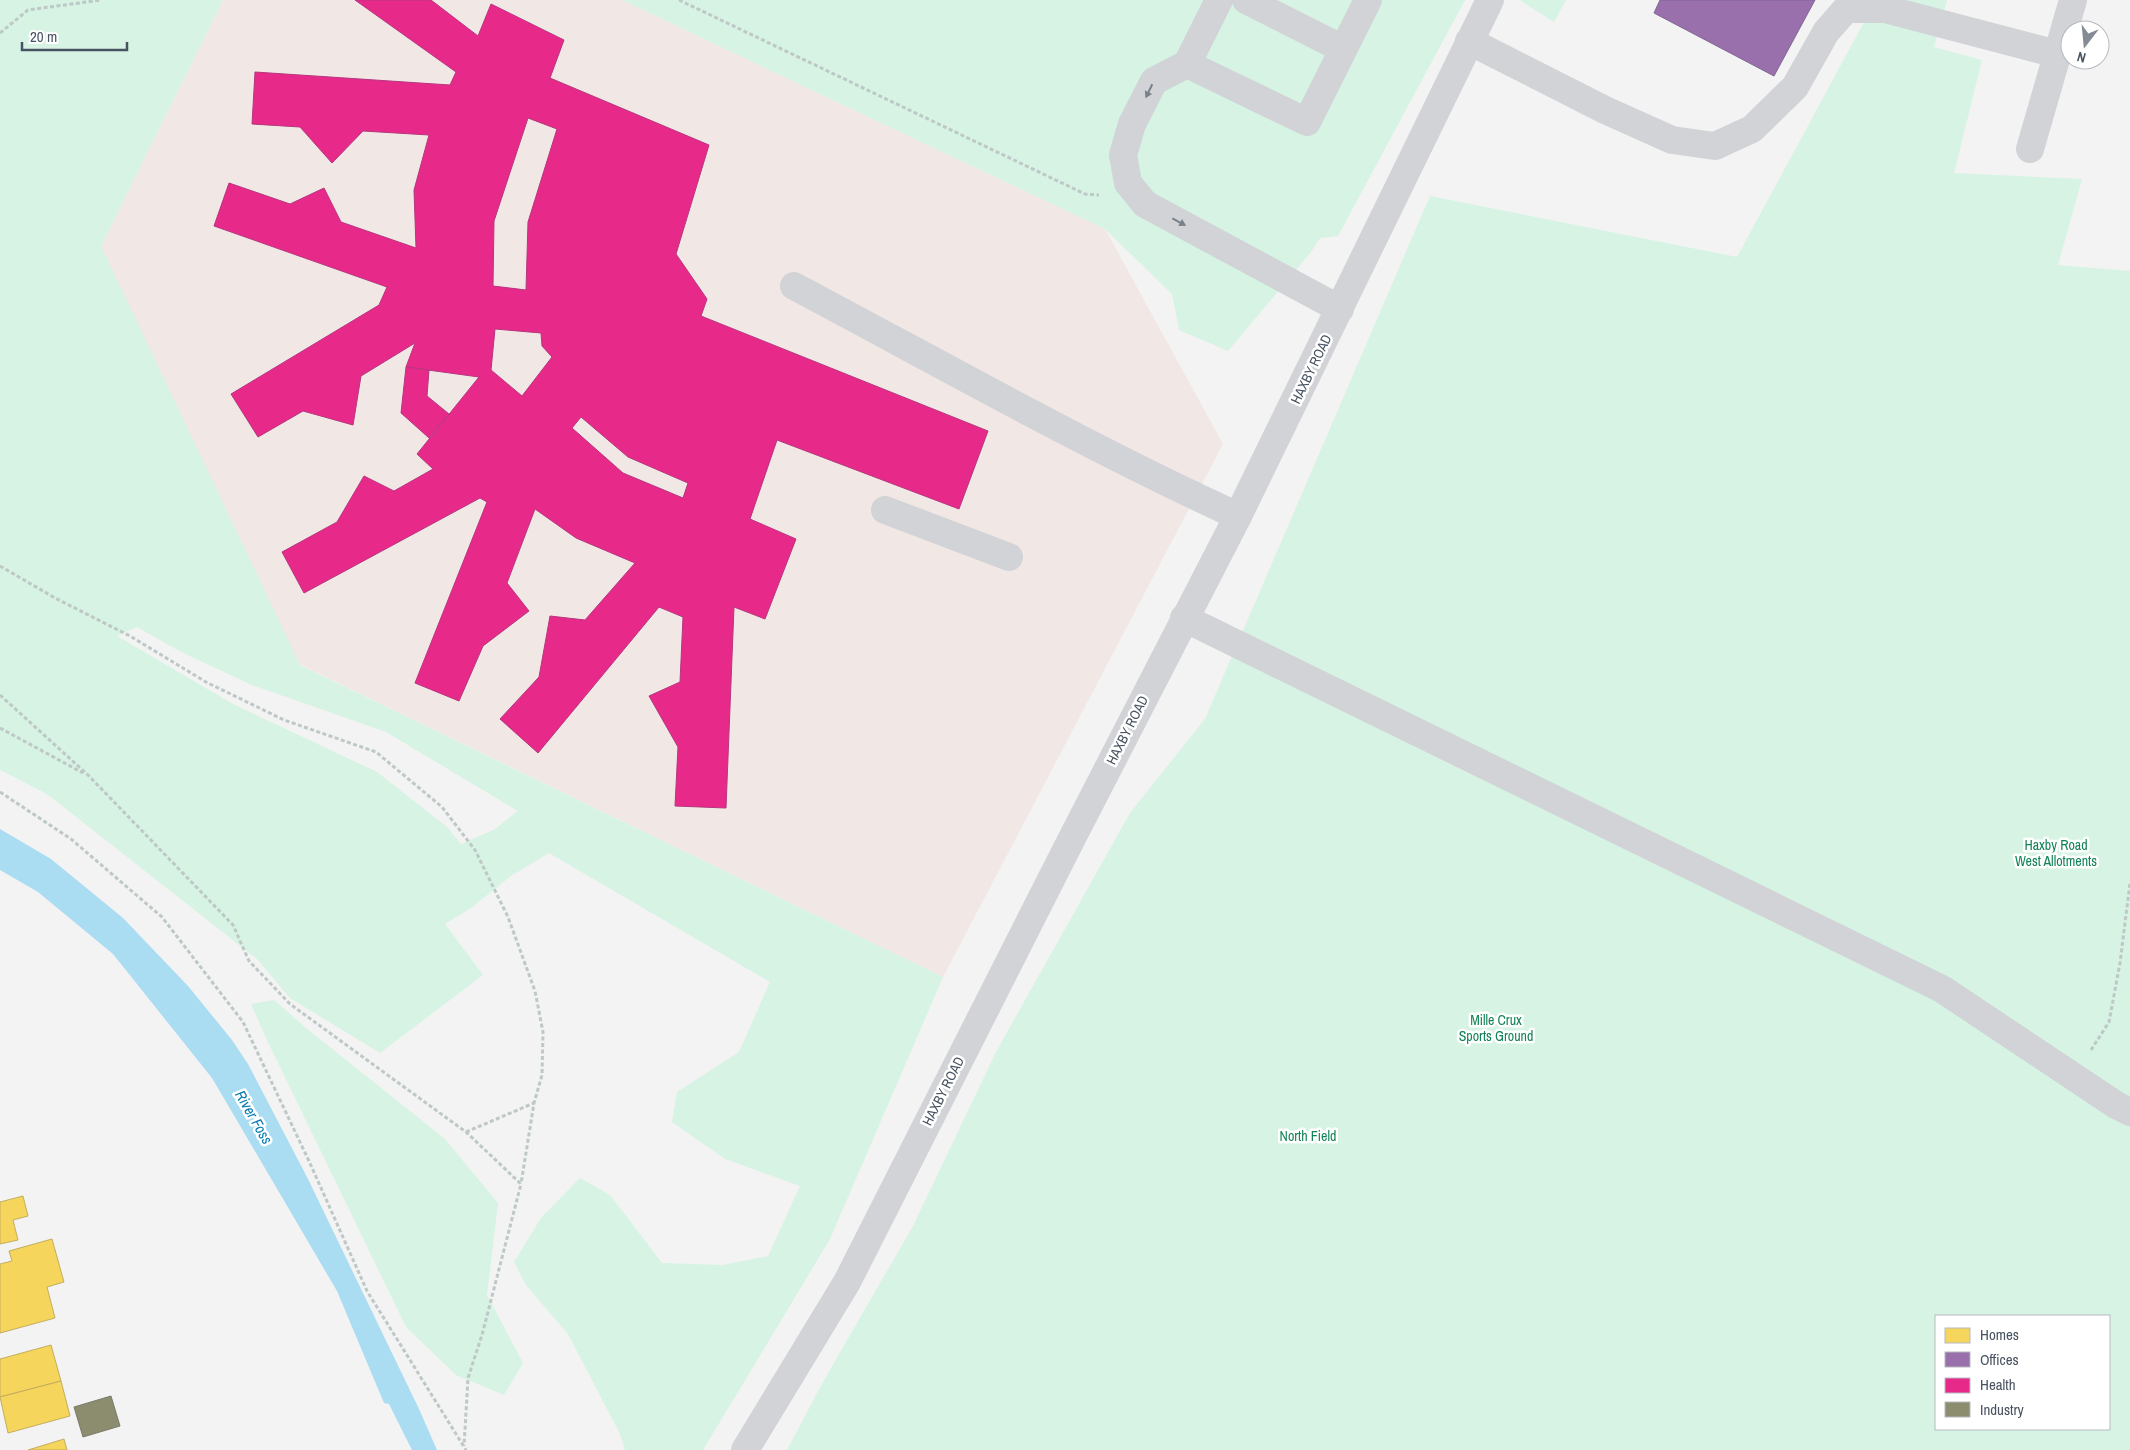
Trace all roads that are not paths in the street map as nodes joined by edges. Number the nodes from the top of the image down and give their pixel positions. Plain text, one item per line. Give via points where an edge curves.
1 (1219, 0) edge
2 (1246, 0) edge
3 (1368, 0) edge
4 (1490, 0) edge
5 (2073, 0) edge
6 (1469, 41) junction
7 (1343, 50) junction
8 (2057, 54) junction
9 (1187, 64) junction
10 (2030, 149) dead end
11 (794, 286) dead end
12 (1340, 309) junction
13 (886, 510) dead end
14 (1238, 516) junction
15 (1009, 557) dead end
16 (1184, 618) junction
17 (2130, 1112) edge
18 (745, 1450) edge

1 - 9 street
2 - 7 street
3 - 7 street
4 - 6 street, HAXBY ROAD
5 - 8 street
6 - 8 street via 1672,140 1715,146 1752,128 1795,87 1826,32 1846,9 1885,9
6 - 12 street, HAXBY ROAD
7 - 9 street via 1307,122
8 - 10 street
9 -> 12 street via 1154,80 1132,124 1123,155 1128,183 1146,204
11 - 14 street via 1195,497
12 - 14 street, HAXBY ROAD
13 - 15 street
14 - 16 street, HAXBY ROAD
16 - 17 street via 1942,989 2116,1106
16 - 18 street, HAXBY ROAD via 847,1282

